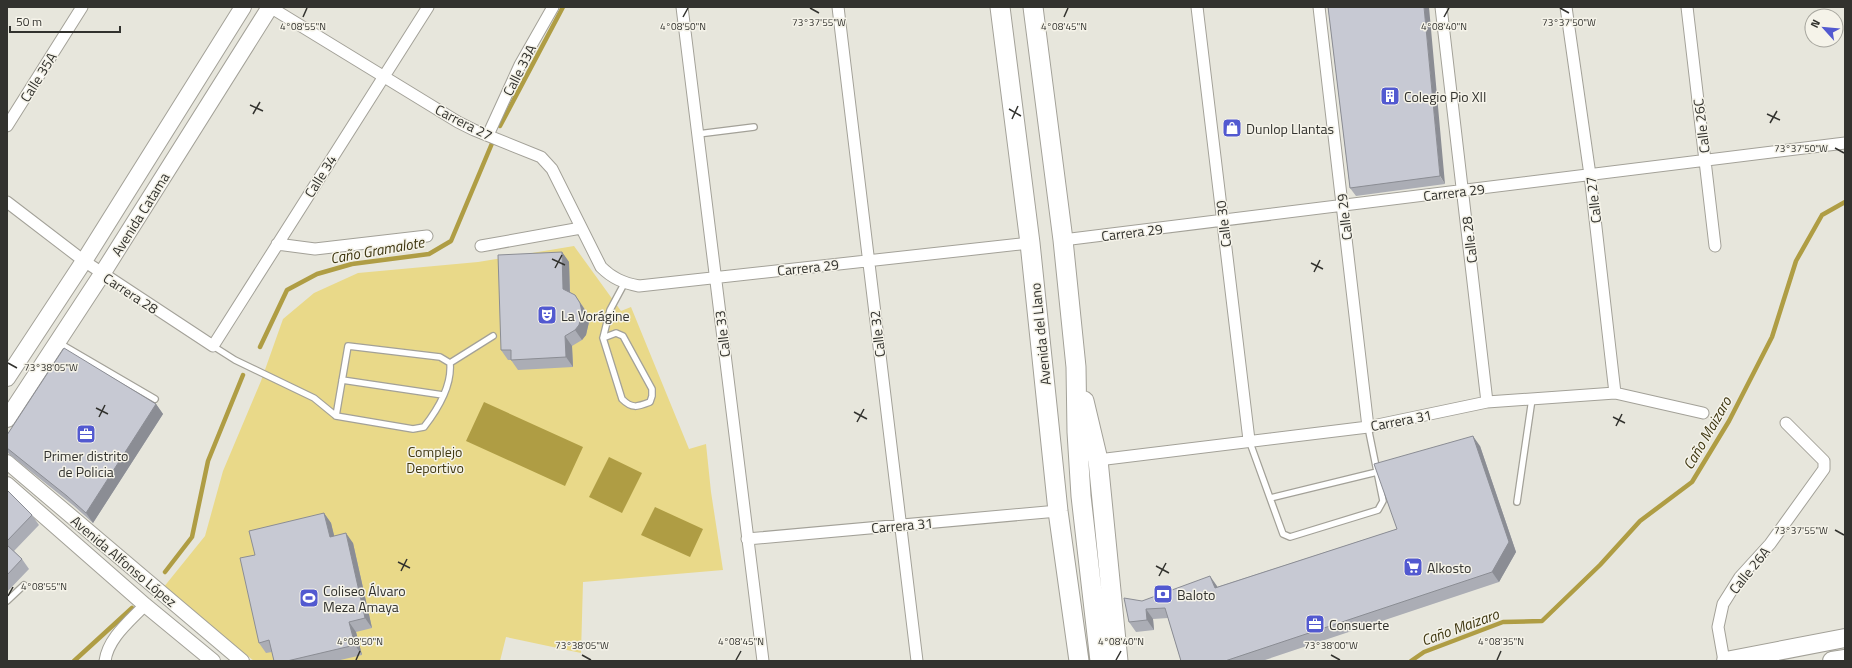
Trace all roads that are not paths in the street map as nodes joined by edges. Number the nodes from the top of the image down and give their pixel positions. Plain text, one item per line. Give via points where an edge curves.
1 (82, 7) edge
2 (243, 7) edge
3 (270, 7) edge
4 (428, 7) edge
5 (553, 7) edge
6 (682, 7) edge
7 (838, 7) edge
8 (1000, 7) edge
9 (1033, 7) edge
10 (1197, 7) edge
11 (1319, 7) edge
12 (1441, 7) edge
13 (1566, 7) edge
14 (1687, 7) edge
15 (382, 77) junction
16 (7, 126) edge
17 (754, 127) dead end
18 (698, 134) junction
19 (488, 135) junction
20 (1845, 143) edge
21 (1705, 161) junction
22 (1590, 175) junction
23 (1463, 191) junction
24 (7, 202) edge
25 (1342, 206) junction
26 (1223, 220) junction
27 (581, 228) junction
28 (427, 236) dead end
29 (1063, 240) junction
30 (1030, 243) junction
31 (277, 244) junction
32 (481, 246) dead end
33 (1715, 246) dead end
34 (84, 261) junction
35 (869, 261) junction
36 (102, 274) junction
37 (611, 277) joint
38 (715, 278) junction
39 (624, 284) junction
40 (493, 336) dead end
41 (603, 338) junction
42 (57, 342) junction
43 (213, 346) junction
44 (450, 363) junction
45 (1076, 367) junction
46 (7, 378) edge
47 (342, 380) junction
48 (1615, 393) junction
49 (443, 395) junction
50 (155, 399) dead end
51 (1532, 399) junction
52 (1487, 402) junction
53 (1703, 413) dead end
54 (336, 416) junction
55 (7, 419) edge
56 (1786, 423) dead end
57 (1368, 427) junction
58 (1249, 440) junction
59 (1098, 460) junction
60 (7, 462) edge
61 (1377, 472) junction
62 (7, 484) edge
63 (1270, 498) junction
64 (1517, 502) dead end
65 (1058, 511) junction
66 (900, 525) junction
67 (747, 539) junction
68 (24, 585) dead end
69 (7, 601) edge
70 (145, 605) junction
71 (1845, 638) edge
72 (1845, 659) edge
73 (106, 661) edge
74 (213, 661) edge
75 (242, 661) edge
76 (763, 661) edge
77 (917, 661) edge
78 (1079, 661) edge
79 (1100, 661) edge
80 (1118, 661) edge
81 (1725, 661) edge
82 (1832, 661) edge

1 - 16 street, Calle 35A
2 - 34 main road, Avenida Catama
3 - 15 street, Carrera 27
3 - 36 main road, Avenida Catama
4 - 15 street, Calle 34
5 - 19 street, Calle 33A via 520,65
6 - 18 street, Calle 33
7 - 35 street, Calle 32
8 - 30 highway, Avenida del Llano
9 - 29 highway
10 - 26 street, Calle 30
11 - 25 street, Calle 29
12 - 23 street, Calle 28
13 - 22 street, Calle 27
14 - 21 street, Calle 26C
15 - 19 street, Carrera 27 via 458,122
15 - 31 street, Calle 34
17 - 18 lane
18 - 38 street, Calle 33
19 - 27 street, Carrera 27 via 541,157 552,169
20 - 21 street, Carrera 29
21 - 22 street, Carrera 29
21 - 33 street, Calle 26C
22 - 23 street, Carrera 29
22 - 48 street, Calle 27
23 - 25 street, Carrera 29
23 - 52 street, Calle 28
24 - 34 street, Carrera 28
25 - 26 street, Carrera 29
25 - 57 street, Calle 29
26 - 29 street, Carrera 29
26 - 58 street, Calle 30
27 - 32 street
27 - 37 street, Carrera 27 via 600,267
28 - 31 street via 315,249
29 - 45 highway
30 - 35 street, Carrera 29
30 - 65 highway, Avenida del Llano
31 - 43 street, Calle 34
34 - 36 street, Carrera 28
34 - 46 main road, Avenida Catama
35 - 38 street, Carrera 29
35 - 66 street, Calle 32
36 - 42 main road, Avenida Catama
36 - 43 street, Carrera 28
37 - 39 street, Carrera 29
38 - 39 street, Carrera 29 via 639,286
38 - 67 street, Calle 33
39 - 41 lane via 610,310
40 - 44 lane
41 - 41 lane via 616,333 623,336 652,389 650,402 636,408 628,406 622,399
42 - 50 lane
42 - 55 main road, Avenida Catama
43 - 54 lane, Carrera 28 via 235,360 314,398
44 - 47 lane via 440,357 348,346
44 - 49 lane via 451,375
45 - 59 highway
45 - 79 highway via 1081,496
47 - 49 lane
47 - 54 lane
48 - 51 street, Carrera 31
48 - 53 street, Carrera 31
49 - 54 lane via 433,416 424,427 413,429
51 - 52 street, Carrera 31
51 - 64 lane
52 - 57 street, Carrera 31
56 - 81 street, Calle 26A via 1824,462 1824,469 1770,544 1740,577 1723,604 1718,627
57 - 58 street, Carrera 31
57 - 61 lane
58 - 59 street, Carrera 31
58 - 63 lane
59 - 80 highway
60 - 75 street, Avenida Alfonso López
61 - 63 lane
61 - 63 lane via 1383,501 1378,510 1290,537 1283,534
62 - 70 street, Avenida Alfonso López
65 - 66 street, Carrera 31
65 - 78 highway, Avenida del Llano
66 - 67 street, Carrera 31
66 - 77 street, Calle 32
67 - 76 street, Calle 33
68 - 69 lane
70 - 73 street via 116,636 108,650
70 - 74 street, Avenida Alfonso López
71 - 81 main road
72 - 82 main road

